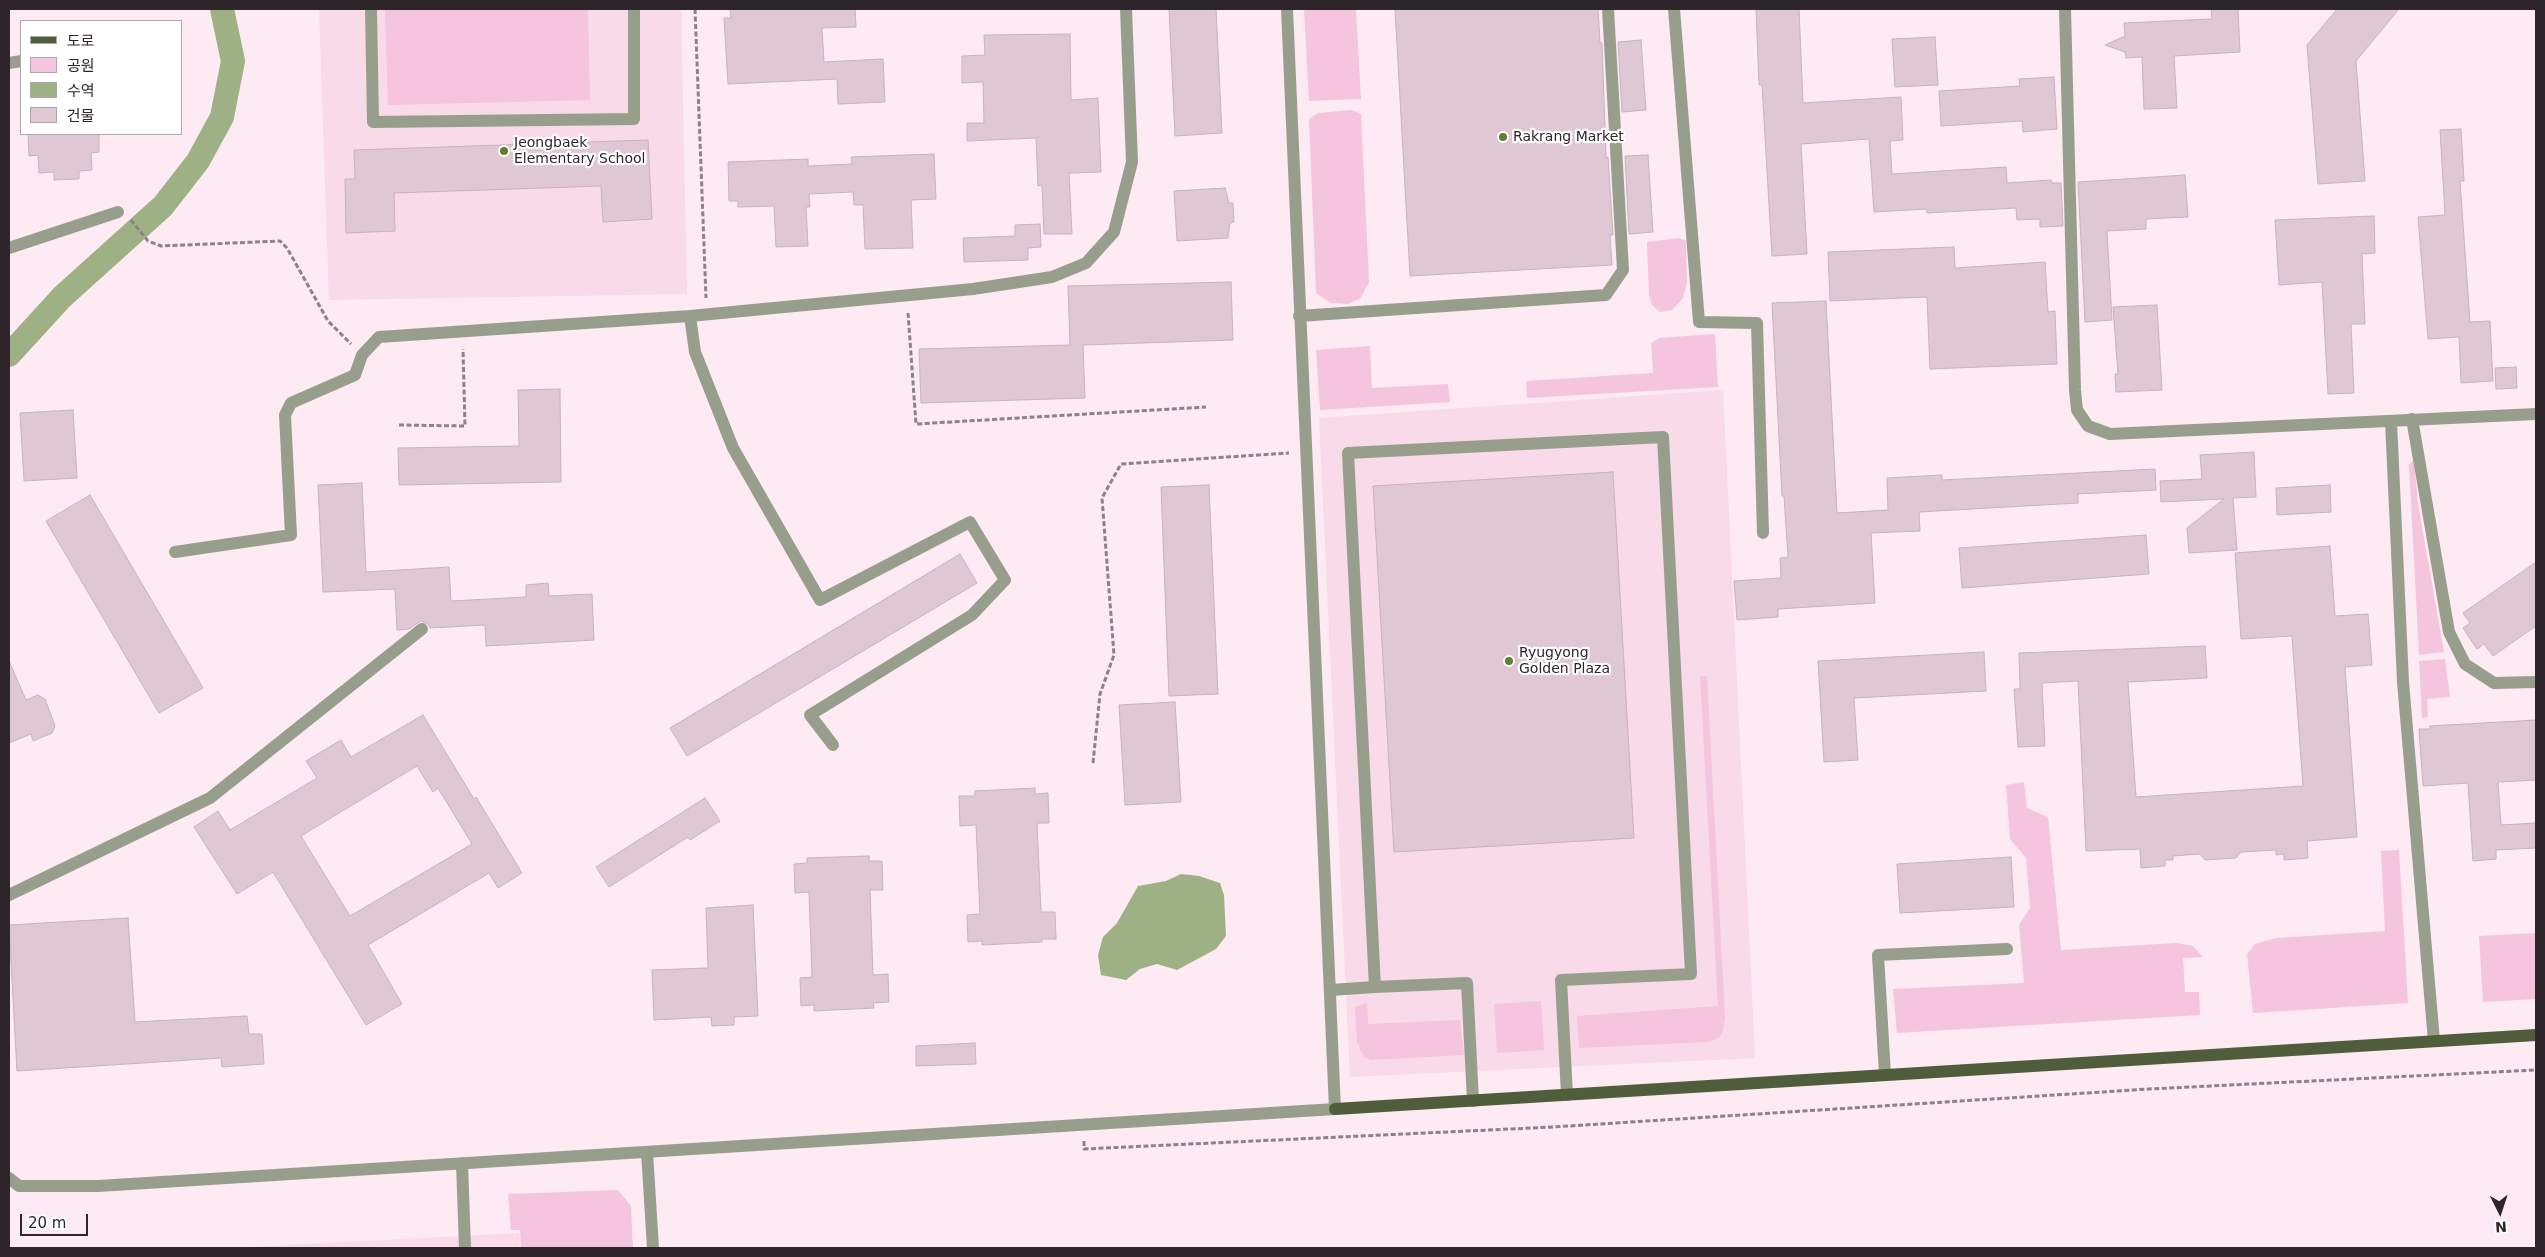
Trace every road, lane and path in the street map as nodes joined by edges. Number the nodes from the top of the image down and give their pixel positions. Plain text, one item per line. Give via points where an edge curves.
1 (372, 9) edge
2 (634, 9) edge
3 (695, 9) edge
4 (1126, 9) edge
5 (1286, 9) edge
6 (1608, 9) edge
7 (1674, 9) edge
8 (2065, 9) edge
9 (118, 212) dead end
10 (132, 221) dead end
11 (9, 248) edge
12 (907, 295) junction
13 (707, 314) junction
14 (690, 316) junction
15 (1298, 316) junction
16 (463, 331) junction
17 (362, 355) junction
18 (1206, 407) dead end
19 (2536, 414) edge
20 (2412, 420) junction
21 (2391, 421) junction
22 (399, 425) dead end
23 (1305, 452) junction
24 (1763, 533) dead end
25 (175, 552) dead end
26 (422, 629) dead end
27 (2536, 682) edge
28 (833, 745) dead end
29 (1093, 763) dead end
30 (9, 895) edge
31 (2007, 949) dead end
32 (1375, 988) junction
33 (1330, 990) junction
34 (2536, 1035) edge
35 (2434, 1041) junction
36 (2536, 1070) edge
37 (1885, 1075) junction
38 (1567, 1095) junction
39 (1473, 1101) junction
40 (1335, 1109) junction
41 (1083, 1125) junction
42 (647, 1152) junction
43 (462, 1163) junction
44 (9, 1178) edge
45 (465, 1248) edge
46 (653, 1248) edge

1 - 2 street via 373,122 634,119
3 - 13 path
4 - 12 street via 1132,162 1114,232 1086,263 1052,277
5 - 15 street
6 - 15 street via 1622,270 1606,295
7 - 24 street via 1699,322 1757,323
8 - 21 street via 2075,390 2077,410 2088,426 2110,434
9 - 11 street
10 - 17 path via 148,241 161,246 280,241 328,321
12 - 13 street
12 - 18 path via 916,424
13 - 14 street
14 - 16 street
14 - 28 street via 695,352 733,448 820,600 970,522 1005,580 972,615 810,715
15 - 23 street
16 - 17 street via 379,337
16 - 22 path via 465,426
17 - 25 street via 355,375 291,402 285,415 291,535
19 - 20 street
20 - 21 street
20 - 27 street via 2449,632 2465,664 2494,683
21 - 35 street via 2403,682
23 - 29 path via 1121,464 1102,498 1114,655 1100,694
23 - 33 street
26 - 30 street via 210,798
31 - 37 street via 1878,955
32 - 33 street
32 - 38 street via 1348,453 1663,437 1691,974 1561,980
32 - 39 street via 1467,983
33 - 40 street
34 - 35 main road
35 - 37 main road
36 - 41 path via 2149,1089 1554,1127 1084,1149
37 - 38 main road
38 - 39 main road
39 - 40 main road
40 - 41 street
41 - 42 street
42 - 43 street
42 - 46 street
43 - 44 street via 98,1186 19,1186
43 - 45 street

